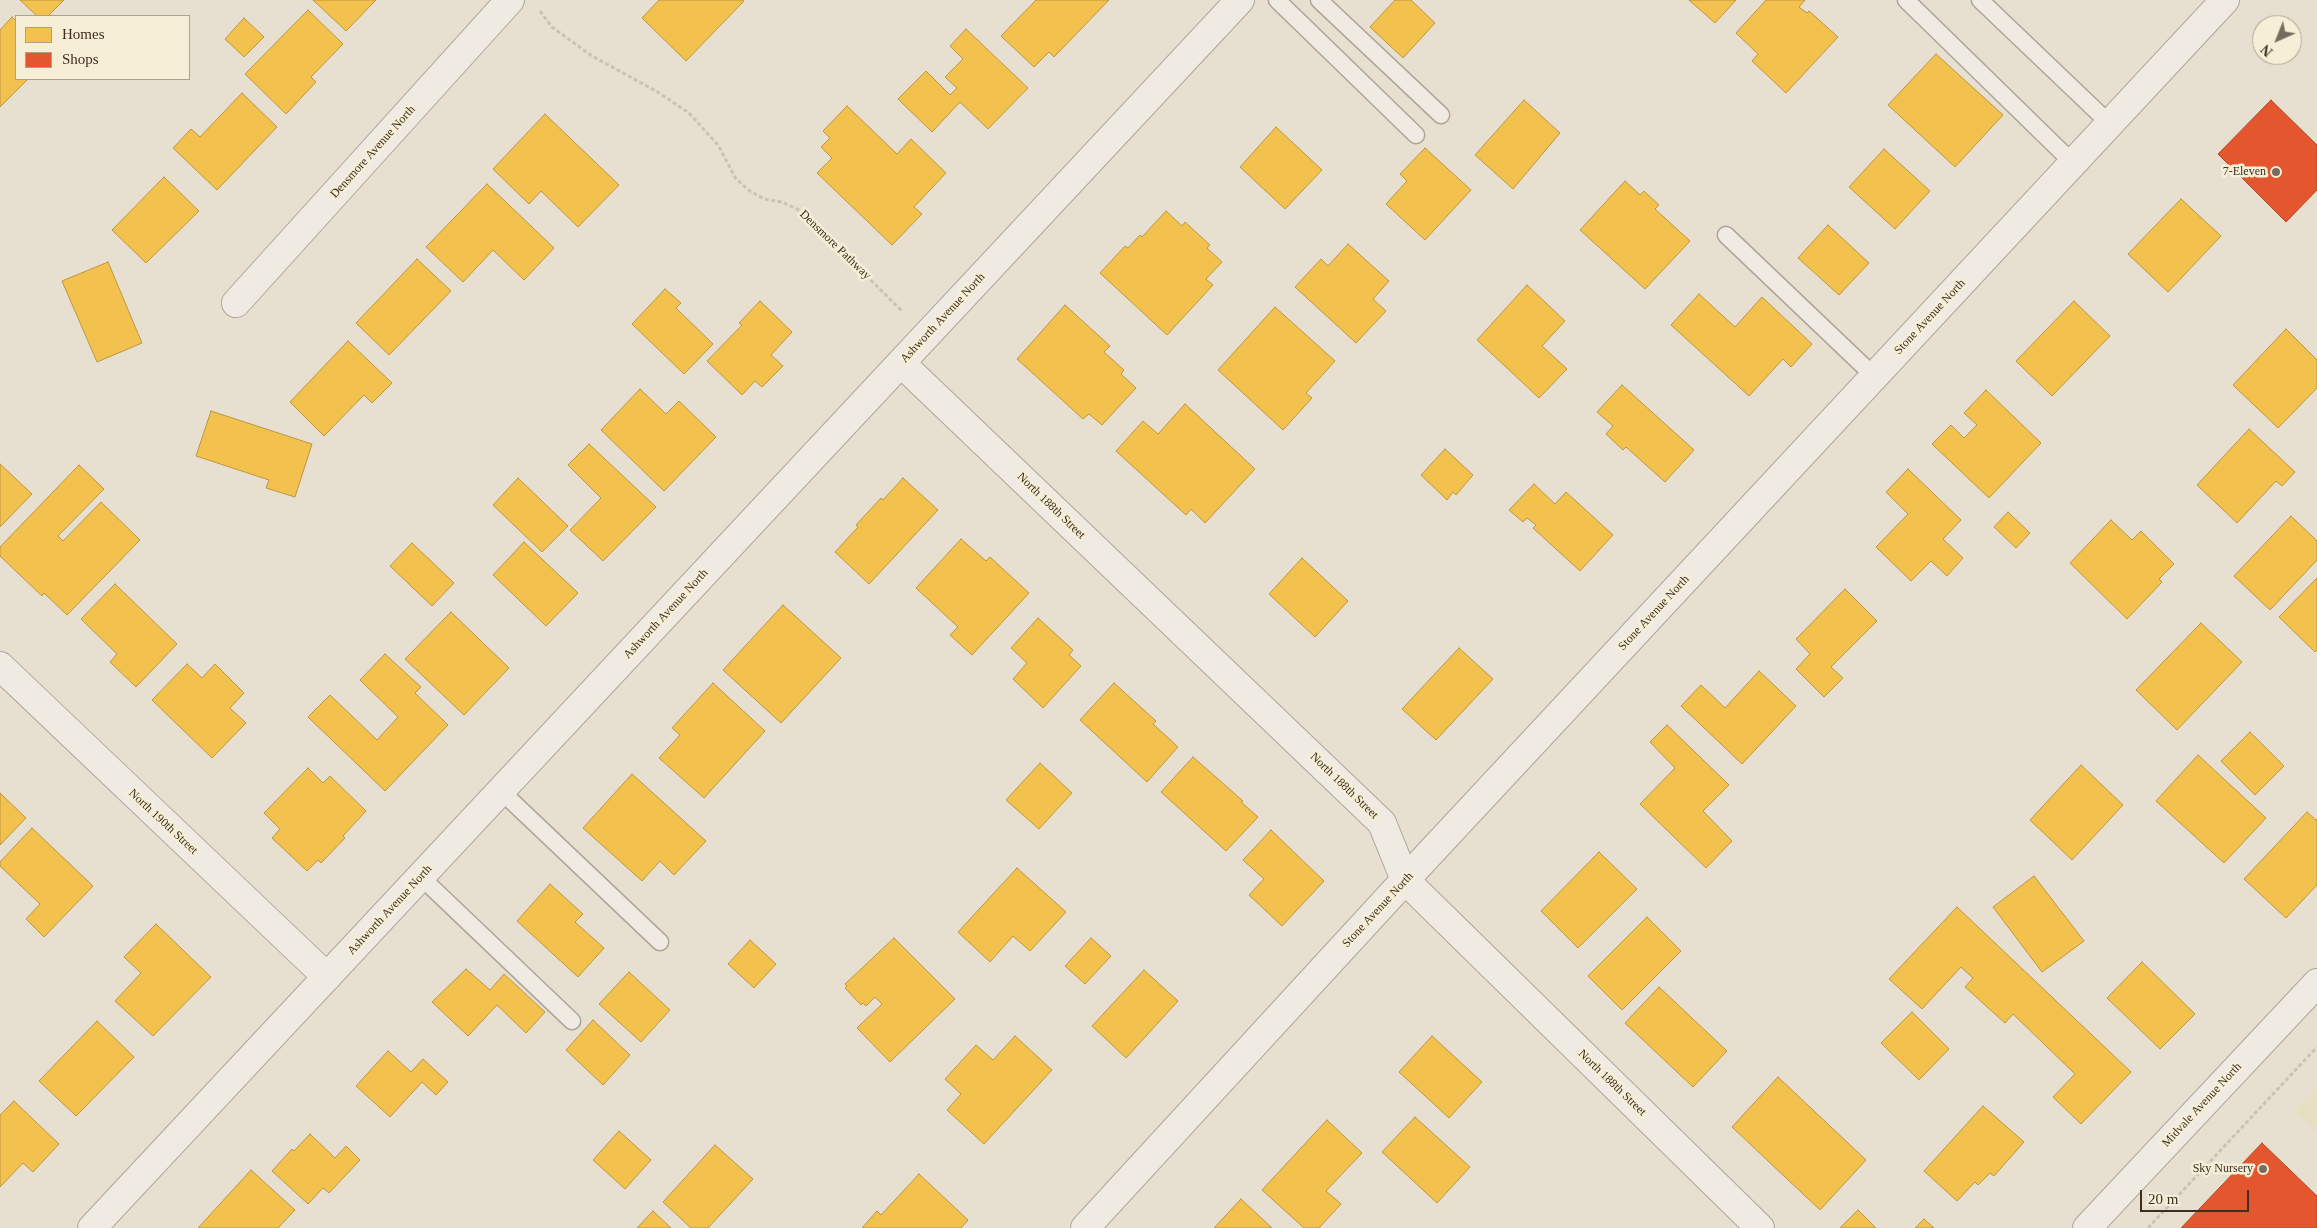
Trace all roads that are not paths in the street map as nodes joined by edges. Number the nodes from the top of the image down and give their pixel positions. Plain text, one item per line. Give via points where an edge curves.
1 (510, 0) edge
2 (1240, 0) edge
3 (1277, 0) edge
4 (1318, 0) edge
5 (1906, 0) edge
6 (1980, 0) edge
7 (2225, 0) edge
8 (1441, 115) dead end
9 (2110, 124) junction
10 (1416, 135) dead end
11 (2073, 163) junction
12 (1726, 235) dead end
13 (236, 303) dead end
14 (901, 363) junction
15 (1874, 376) junction
16 (0, 666) edge
17 (501, 791) junction
18 (421, 877) junction
19 (1405, 880) junction
20 (660, 942) dead end
21 (327, 977) junction
22 (2317, 983) edge
23 (572, 1021) dead end
24 (92, 1228) edge
25 (1085, 1228) edge
26 (1760, 1228) edge
27 (2087, 1228) edge

1 - 13 street, Densmore Avenue North
2 - 14 street, Ashworth Avenue North
3 - 10 lane
4 - 8 lane
5 - 11 lane
6 - 9 lane
7 - 9 street, Stone Avenue North
9 - 11 street, Stone Avenue North
11 - 15 street, Stone Avenue North
12 - 15 lane
14 - 17 street, Ashworth Avenue North
14 - 19 street, North 188th Street via 1382,823
15 - 19 street, Stone Avenue North
16 - 21 street, North 190th Street
17 - 18 street, Ashworth Avenue North
17 - 20 lane
18 - 21 street, Ashworth Avenue North
18 - 23 lane
19 - 25 street, Stone Avenue North
19 - 26 street, North 188th Street
21 - 24 street, Ashworth Avenue North
22 - 27 street, Midvale Avenue North

